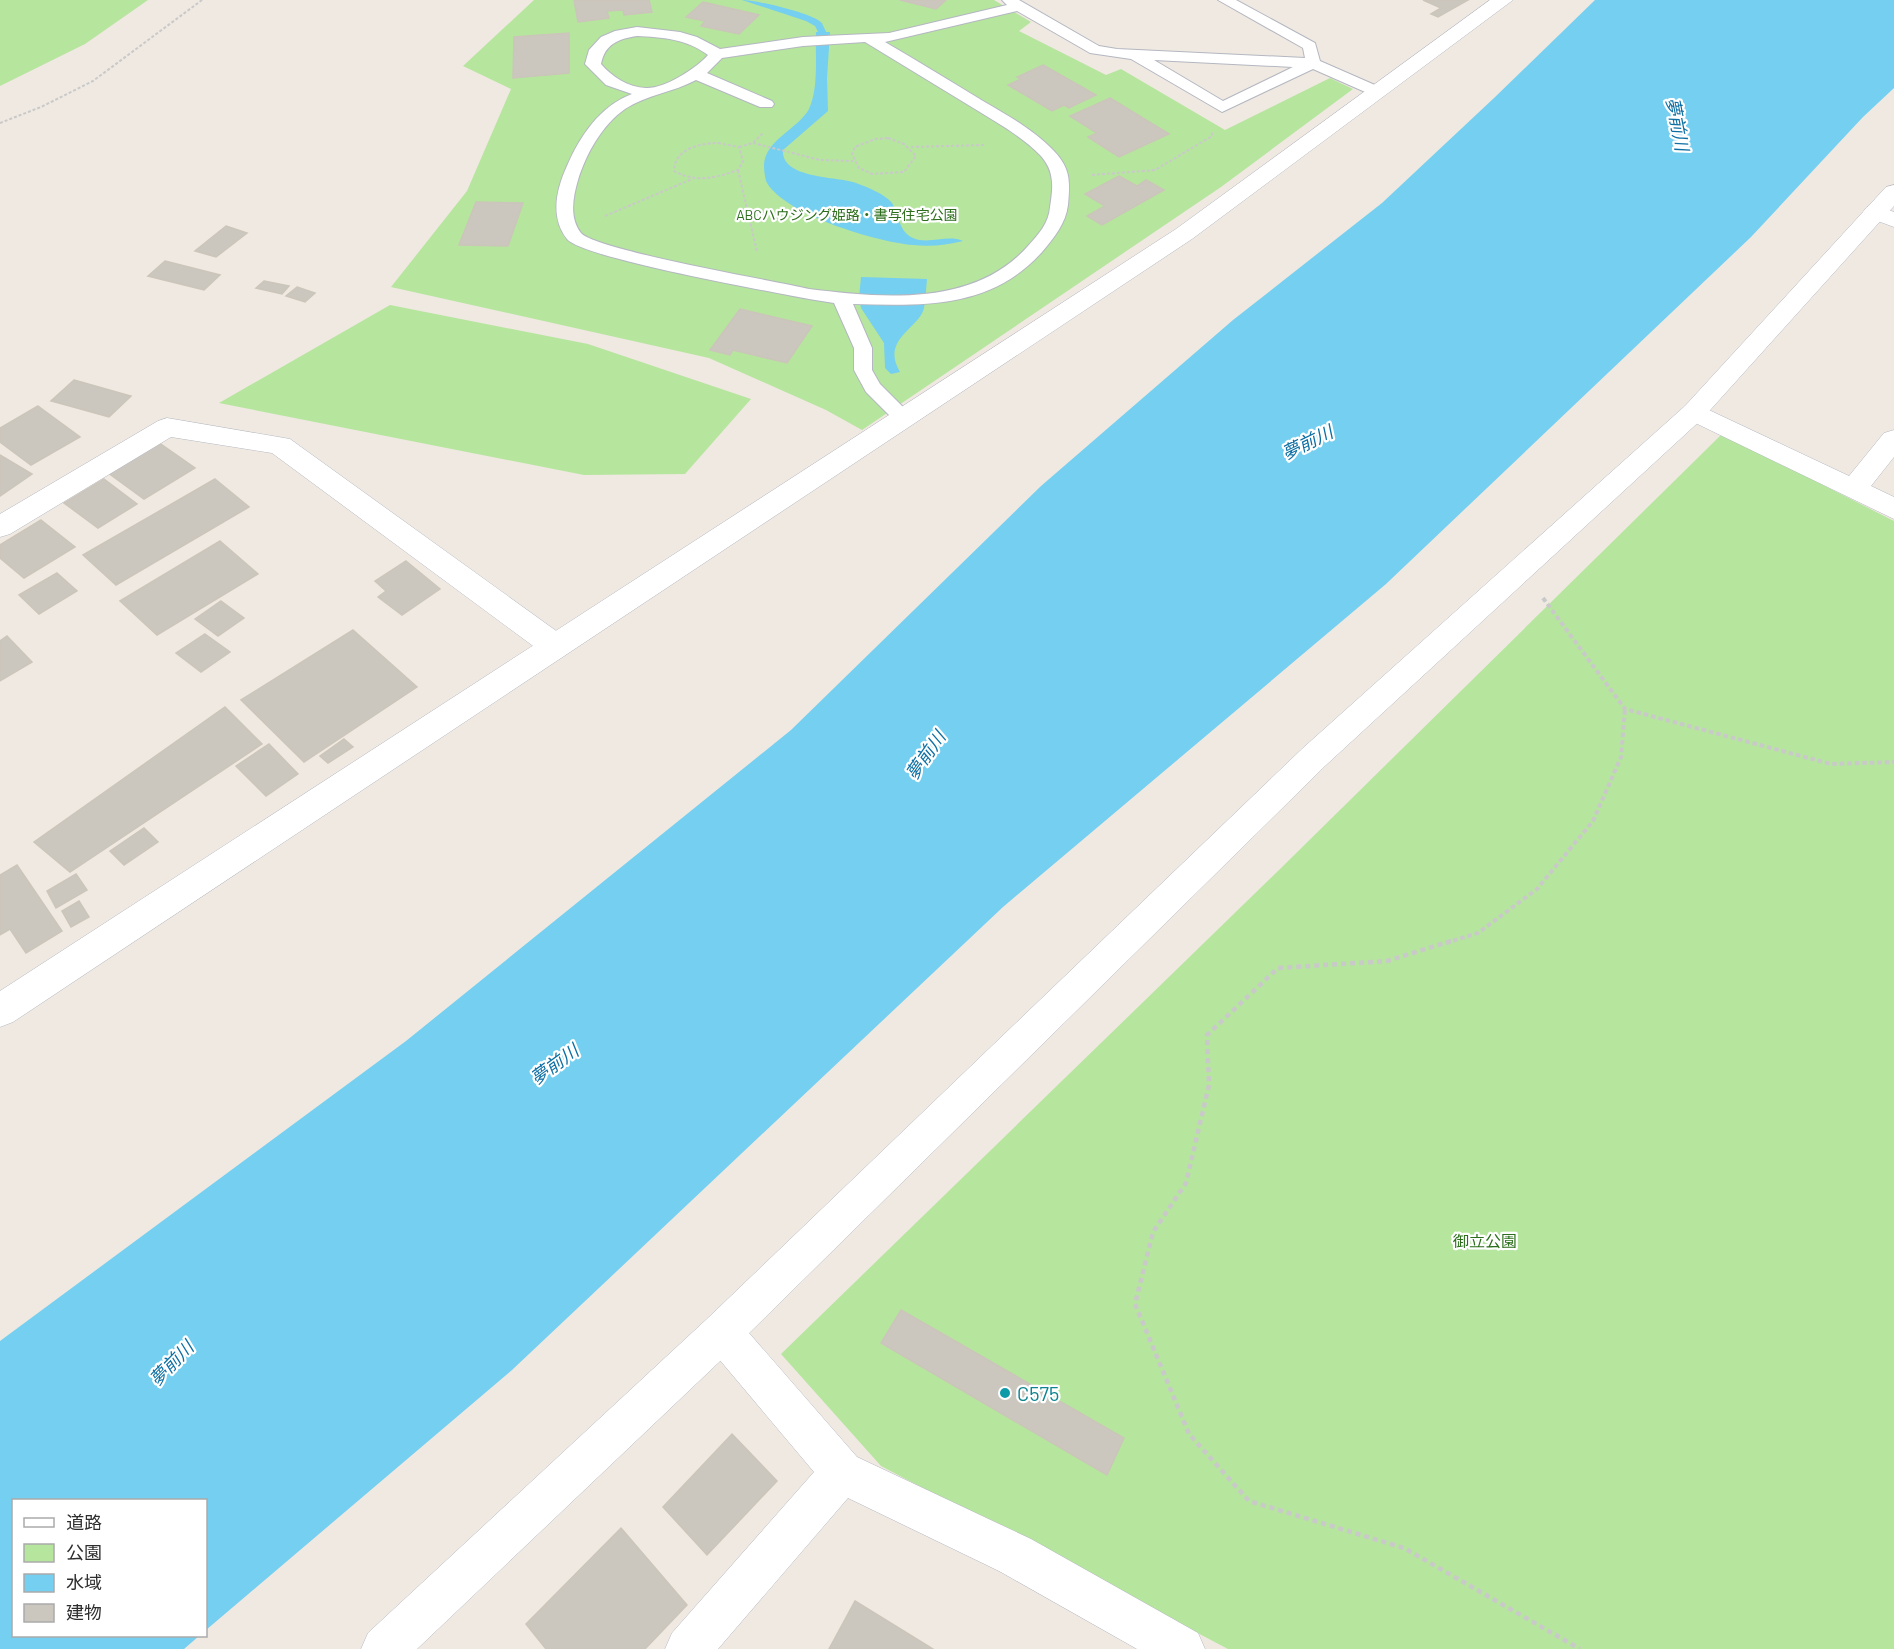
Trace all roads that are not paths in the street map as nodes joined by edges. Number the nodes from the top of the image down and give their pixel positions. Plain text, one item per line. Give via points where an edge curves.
1 (1225, 0) edge
2 (1503, 0) edge
3 (1014, 3) edge
4 (925, 28) junction
5 (867, 37) junction
6 (717, 54) junction
7 (1134, 55) junction
8 (1313, 63) junction
9 (917, 66) junction
10 (696, 74) junction
11 (1378, 92) junction
12 (648, 93) junction
13 (766, 104) dead end
14 (1894, 192) edge
15 (1884, 216) edge
16 (850, 298) junction
17 (1694, 412) junction
18 (904, 418) junction
19 (1894, 439) edge
20 (1853, 489) junction
21 (1894, 509) edge
22 (0, 527) edge
23 (555, 646) junction
24 (0, 1011) edge
25 (722, 1332) junction
26 (842, 1472) junction
27 (384, 1649) edge
28 (688, 1649) edge
29 (1182, 1649) edge

1 - 8 lane via 1310,46
2 - 11 street
3 - 4 lane
3 - 7 lane via 1095,50
4 - 5 lane via 889,37
4 - 9 lane via 914,53
5 - 6 lane via 812,39
5 - 9 lane
6 - 10 lane via 709,66
6 - 12 lane via 709,45 666,33 640,32 605,42 597,50 593,64 602,75 616,86
7 - 8 lane
7 - 8 lane via 1222,107
8 - 11 lane
9 - 16 lane via 1010,124 1048,154 1062,178 1058,216 1020,266 995,282 924,300
10 - 12 lane
10 - 13 lane
11 - 18 street via 1184,234
12 - 16 lane via 620,106 598,126 569,179 566,220 575,238 608,252
14 - 15 street
15 - 17 street
16 - 18 lane via 863,348 863,370 873,388
17 - 20 street
17 - 25 street via 1314,757
18 - 23 street
19 - 20 street
20 - 21 street
22 - 23 street via 167,427 280,445
23 - 24 street
25 - 26 street
25 - 27 street
26 - 28 street
26 - 29 street via 1014,1554

